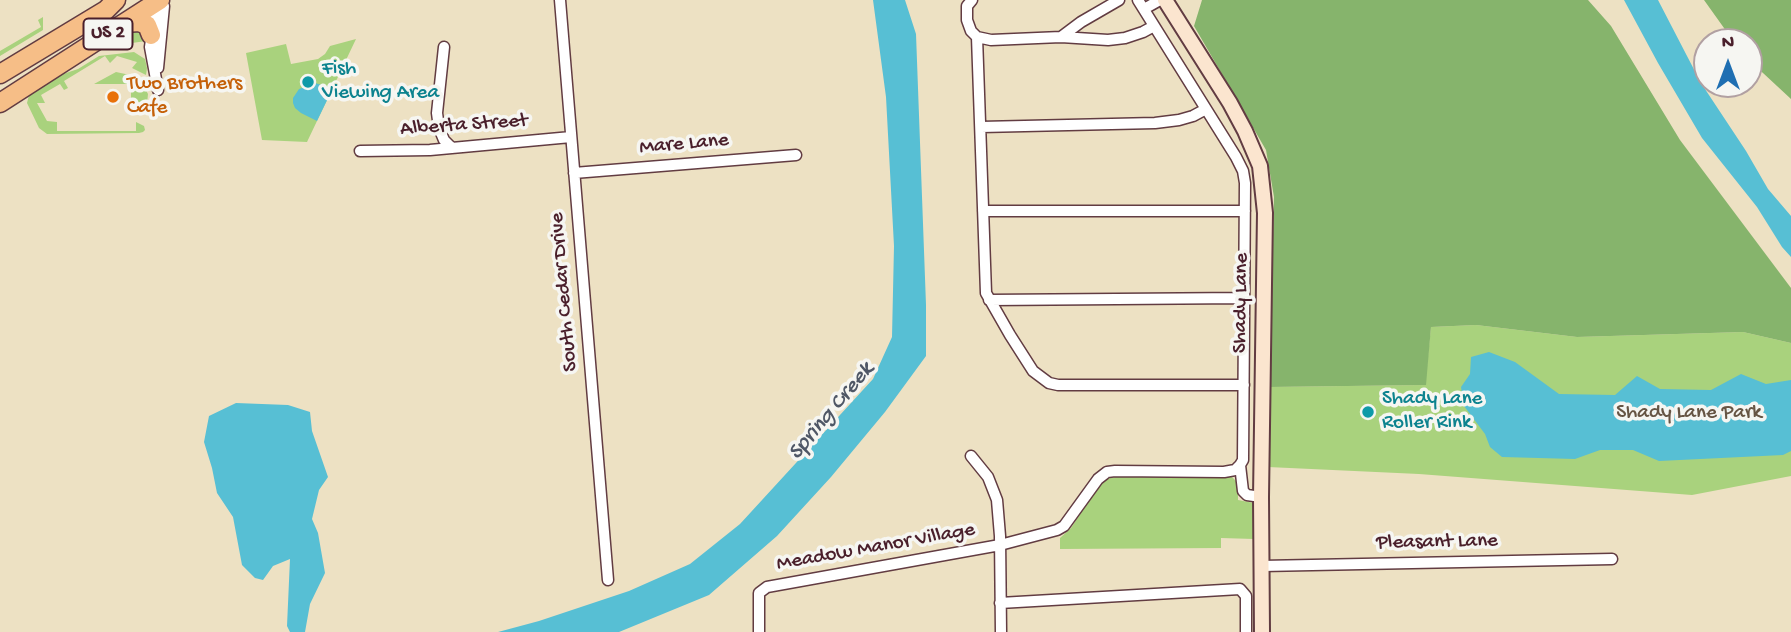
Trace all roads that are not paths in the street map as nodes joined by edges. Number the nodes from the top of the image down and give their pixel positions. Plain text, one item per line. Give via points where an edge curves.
1 (116, 0) edge
2 (160, 0) edge
3 (560, 0) edge
4 (972, 0) edge
5 (1119, 0) edge
6 (1163, 0) edge
7 (1141, 5) edge
8 (125, 23) junction
9 (1154, 26) junction
10 (151, 35) junction
11 (977, 37) junction
12 (1061, 37) junction
13 (444, 47) dead end
14 (1, 81) edge
15 (0, 103) edge
16 (1206, 109) junction
17 (981, 127) junction
18 (571, 137) junction
19 (452, 148) junction
20 (360, 151) dead end
21 (796, 155) dead end
22 (574, 173) junction
23 (984, 211) junction
24 (1245, 211) junction
25 (1244, 298) junction
26 (989, 300) junction
27 (1244, 385) junction
28 (971, 456) dead end
29 (1240, 465) junction
30 (1261, 497) junction
31 (1000, 545) junction
32 (1612, 559) dead end
33 (1262, 566) junction
34 (608, 580) dead end
35 (1000, 603) junction
36 (759, 632) edge
37 (1000, 632) edge
38 (1246, 632) edge
39 (1262, 632) edge

1 - 14 highway, US 2
2 - 8 highway, US 2
2 - 10 street
2 - 10 street via 164,6 158,90
3 - 18 street, South Cedar Drive
4 - 11 street via 967,20
5 - 12 street
6 - 7 street
6 - 30 main road, Shady Lane via 1230,103 1260,166 1265,213
7 - 9 street
8 - 10 highway via 147,25
8 - 15 highway, US 2
9 - 12 street via 1116,39
9 - 16 street
11 - 12 street
11 - 17 street
13 - 19 street via 437,113 444,140
16 - 17 street via 1155,123
16 - 24 street via 1243,171
17 - 23 street
18 - 19 street, Alberta Street
18 - 22 street, South Cedar Drive
19 - 20 street, Alberta Street
21 - 22 street, Mare Lane
22 - 34 street, South Cedar Drive
23 - 24 street
23 - 26 street
24 - 25 street
25 - 26 street
25 - 27 street
26 - 27 street via 1033,371 1048,383
27 - 29 street
28 - 31 street, Meadow Manor Village via 988,477 997,500
29 - 30 street via 1243,491
29 - 31 street, Meadow Manor Village via 1224,471 1107,472 1064,526
30 - 33 main road, Shady Lane
31 - 35 street, Meadow Manor Village
31 - 36 street, Meadow Manor Village via 767,587 759,593
32 - 33 street, Pleasant Lane
33 - 39 main road, Shady Lane
35 - 37 street, Meadow Manor Village
35 - 38 street via 1240,589 1246,596

